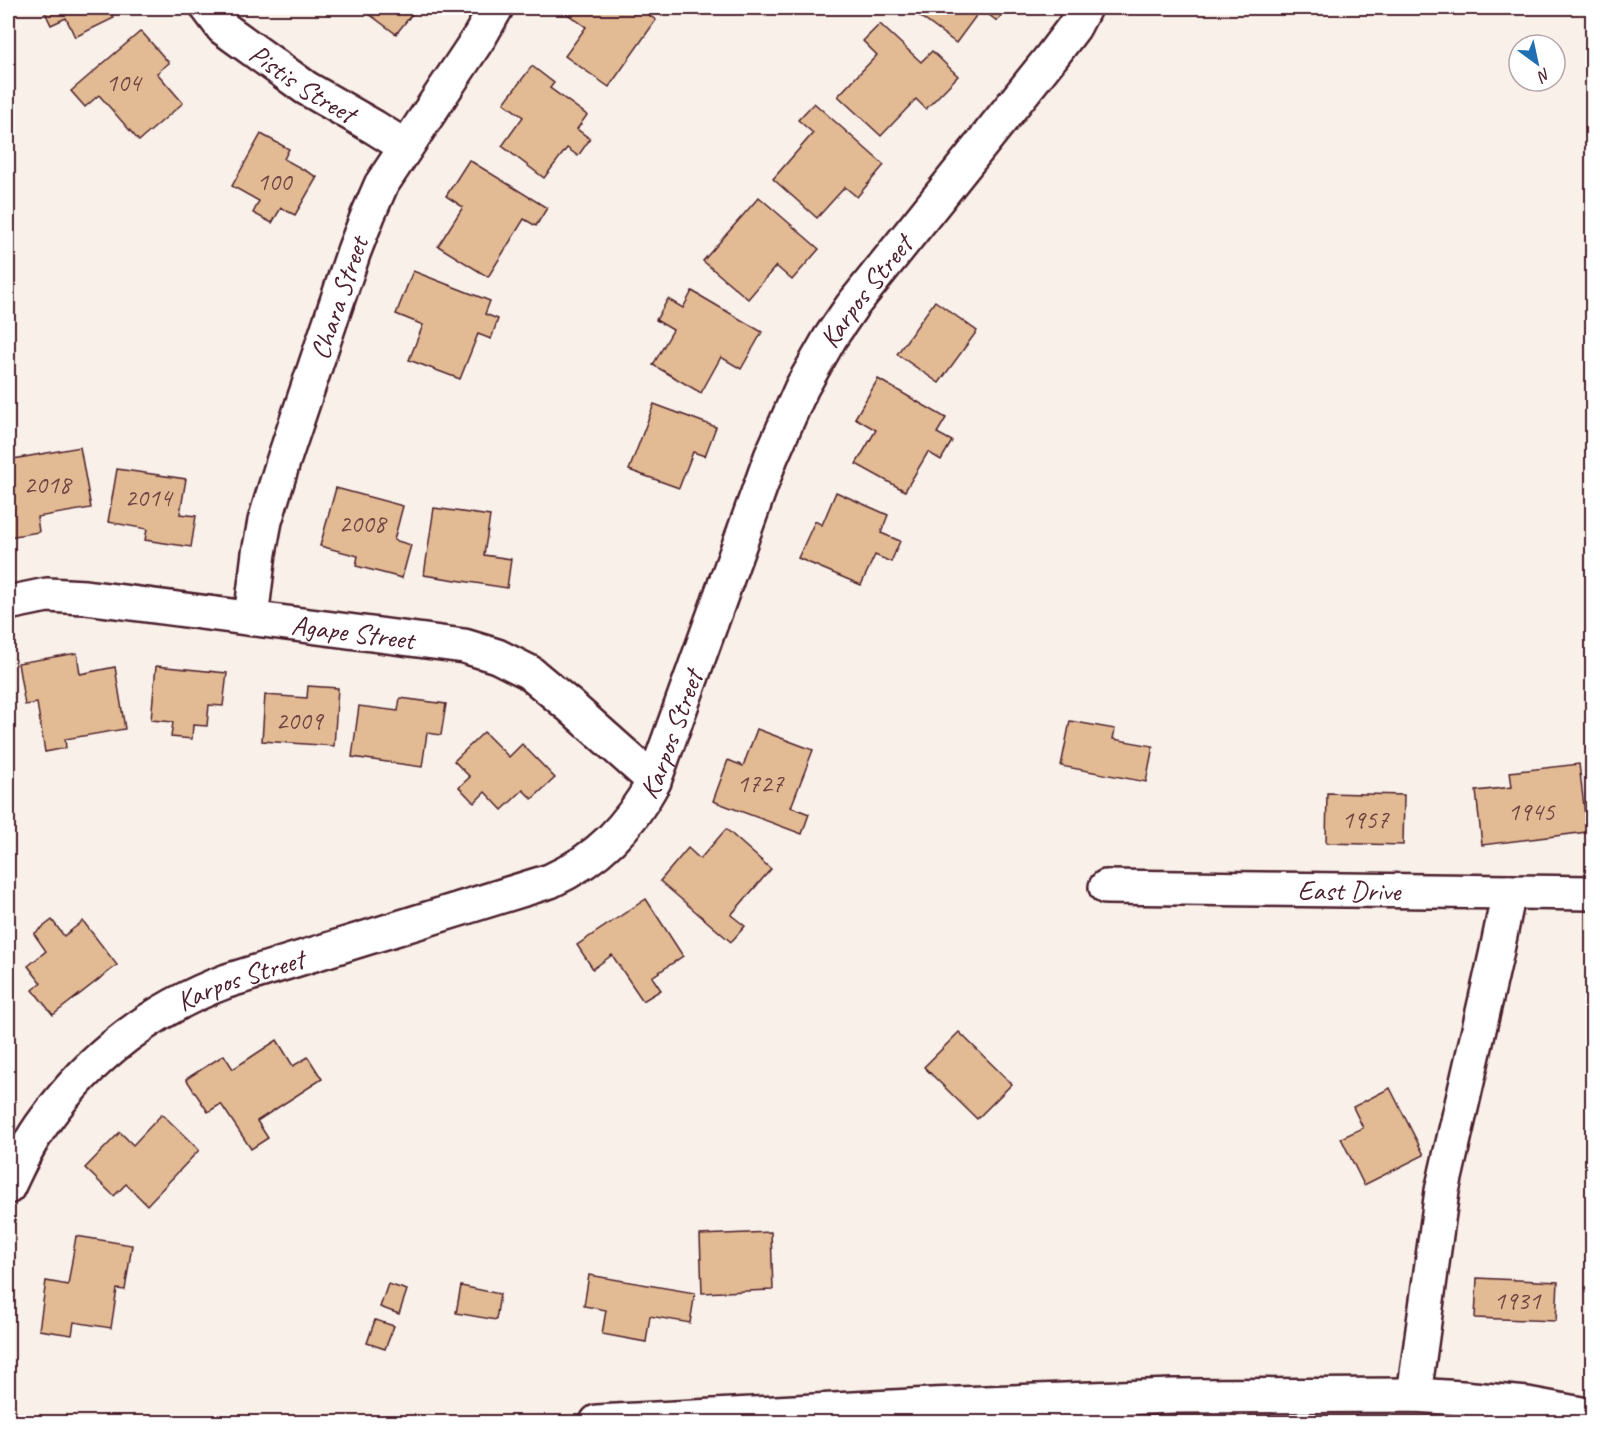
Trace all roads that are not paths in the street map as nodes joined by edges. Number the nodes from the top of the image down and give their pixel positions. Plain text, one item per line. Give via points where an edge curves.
1 (208, 8) edge
2 (496, 8) edge
3 (1084, 8) edge
4 (406, 147) junction
5 (8, 603) edge
6 (250, 618) junction
7 (654, 781) junction
8 (1106, 887) dead end
9 (1509, 892) junction
10 (1593, 893) edge
11 (8, 1187) edge
12 (1414, 1395) junction
13 (1459, 1410) edge
14 (1593, 1416) edge
15 (597, 1422) edge

1 - 4 street, Pistis Street via 223,28 306,88
2 - 4 street, Chara Street
3 - 7 street, Karpos Street via 1052,56 852,306 802,387 771,457
4 - 6 street, Chara Street via 381,185 361,233 283,462 265,521
5 - 6 street, Agape Street via 47,595 86,597
6 - 7 street, Agape Street via 445,642 497,656 529,672
7 - 11 street, Karpos Street via 621,829 598,852 550,882 226,981 157,1014 108,1050 79,1079 24,1152
8 - 9 street, East Drive
9 - 10 street, East Drive
9 - 12 street via 1442,1191
12 - 13 street
12 - 15 street via 1173,1396
13 - 14 street via 1527,1404

